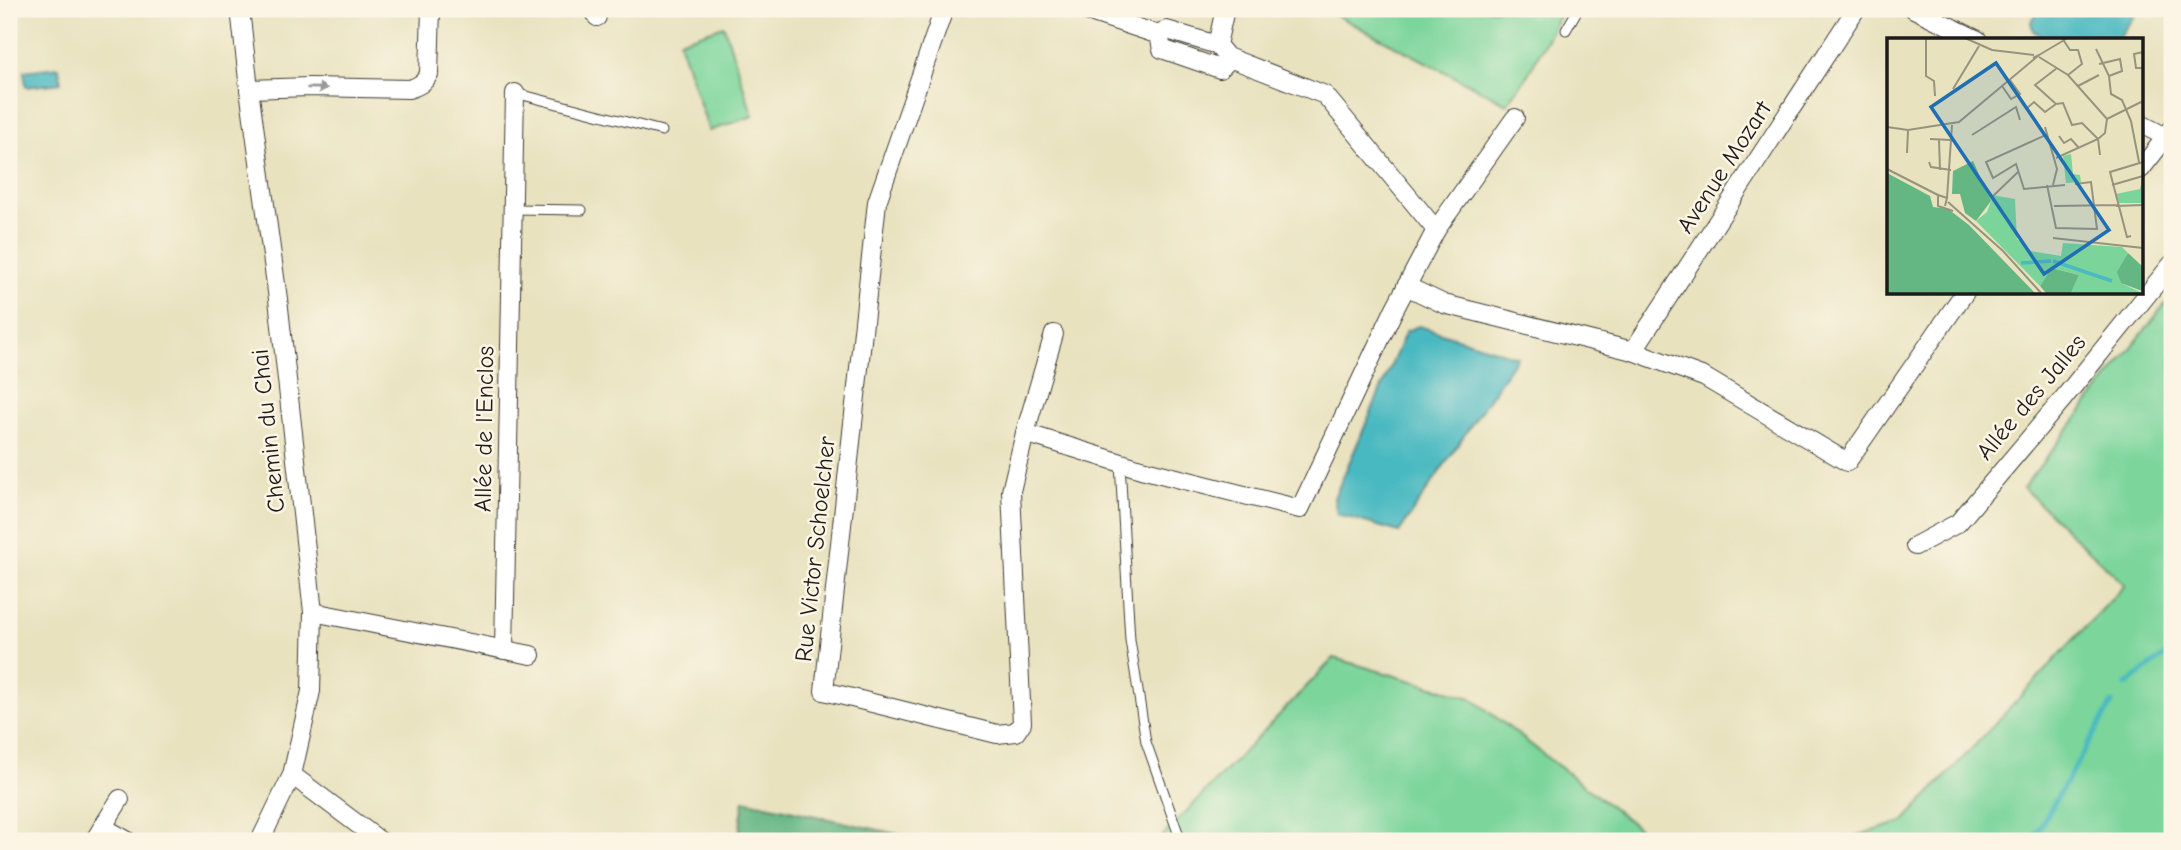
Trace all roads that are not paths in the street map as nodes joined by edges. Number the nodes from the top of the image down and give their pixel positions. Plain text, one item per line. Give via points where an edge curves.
1 (240, 9) edge
2 (431, 9) edge
3 (944, 9) edge
4 (1081, 9) edge
5 (1225, 9) edge
6 (1578, 9) edge
7 (1856, 9) edge
8 (1914, 9) edge
9 (1566, 30) dead end
10 (1974, 38) edge
11 (1222, 51) junction
12 (249, 89) junction
13 (516, 93) joint
14 (1515, 118) dead end
15 (2142, 124) edge
16 (662, 131) dead end
17 (2169, 133) edge
18 (2142, 168) edge
19 (513, 209) junction
20 (582, 210) dead end
21 (1436, 230) junction
22 (2172, 264) edge
23 (1406, 286) junction
24 (1964, 294) edge
25 (1054, 334) dead end
26 (1633, 351) junction
27 (1025, 433) junction
28 (1120, 463) junction
29 (1915, 546) dead end
30 (313, 612) junction
31 (504, 650) junction
32 (531, 655) dead end
33 (292, 775) junction
34 (120, 799) dead end
35 (98, 834) edge
36 (128, 841) edge
37 (260, 841) edge
38 (380, 841) edge
39 (1181, 841) edge

1 - 12 street, Chemin du Chai
12 -> 2 street via 417,87 429,74
3 - 27 street, Rue Victor Schoelcher via 877,202 824,691 996,734 1016,732 1023,709 1011,491
4 - 11 street via 1159,36 1167,30
5 - 11 street
6 - 9 lane
7 - 26 street, Avenue Mozart
8 - 10 street
11 - 21 street via 1325,95
12 - 30 street, Chemin du Chai
13 - 16 lane, Allée de l'Enclos
13 - 19 street, Allée de l'Enclos
14 - 21 street
15 - 17 street
17 - 18 street
19 - 20 lane
19 - 31 street, Allée de l'Enclos
21 - 23 street
22 - 29 street, Allée des Jalles via 1958,523
23 - 26 street via 1444,304
23 - 28 street via 1300,509
24 - 26 street via 1847,462 1704,377
25 - 27 street, Rue Victor Schoelcher
27 - 28 street
28 - 39 lane via 1130,640 1146,742
30 - 31 street
30 - 33 street, Chemin du Chai via 311,691
31 - 32 street
33 - 37 street, Chemin du Chai
33 - 38 street
34 - 35 street
35 - 36 street

